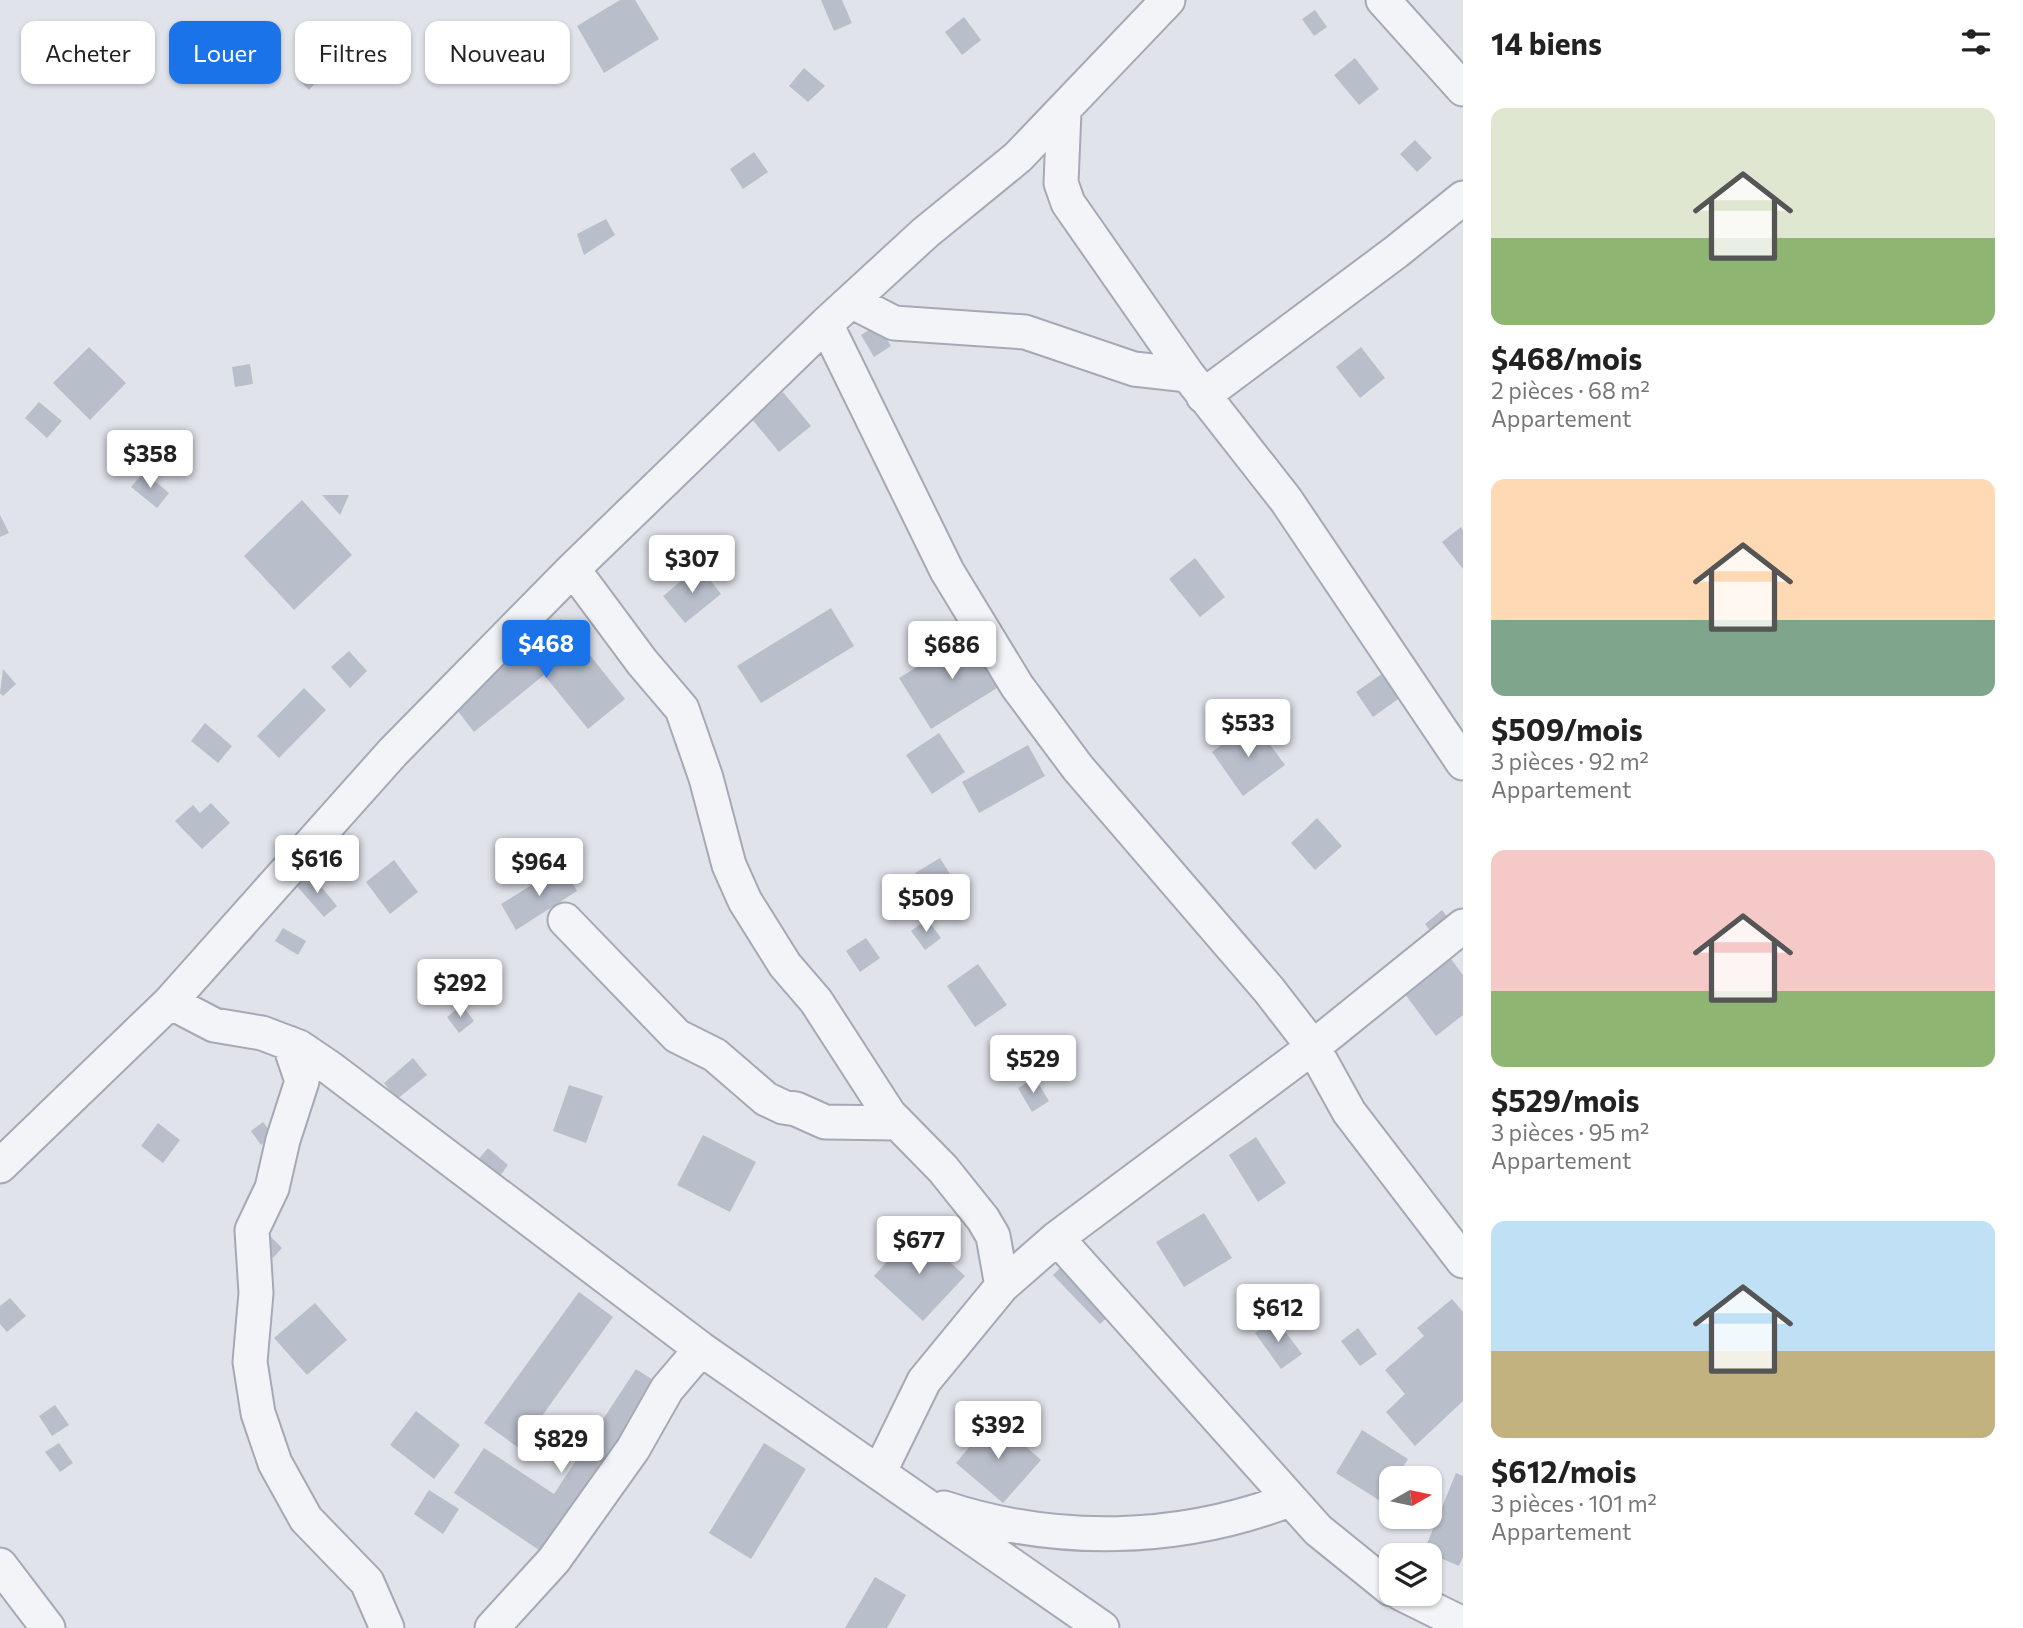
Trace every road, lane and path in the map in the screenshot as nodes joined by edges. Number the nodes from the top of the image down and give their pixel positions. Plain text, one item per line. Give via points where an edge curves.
1 (1168, 0) edge
2 (1383, 0) edge
3 (1463, 89) edge
4 (1064, 111) junction
5 (1463, 198) edge
6 (851, 301) junction
7 (826, 324) junction
8 (1196, 385) junction
9 (573, 569) junction
10 (1463, 763) edge
11 (565, 920) dead end
12 (1463, 926) edge
13 (170, 1002) junction
14 (289, 1043) junction
15 (1313, 1047) junction
16 (897, 1123) junction
17 (0, 1166) edge
18 (1057, 1238) junction
19 (1463, 1261) edge
20 (1002, 1286) junction
21 (701, 1349) junction
22 (879, 1473) junction
23 (916, 1498) junction
24 (1289, 1500) junction
25 (0, 1565) edge
26 (1379, 1579) edge
27 (1426, 1606) edge
28 (1463, 1624) edge
29 (48, 1628) edge
30 (387, 1628) edge
31 (492, 1628) edge
32 (1102, 1628) edge

1 - 4 street
2 - 3 street
4 - 6 street
4 - 8 street via 1061,183 1068,203
5 - 8 street via 1396,252
6 - 7 street
6 - 8 street via 894,323 1025,332
7 - 9 street
7 - 15 street via 947,571 1017,686 1078,768 1241,953
8 - 10 street via 1286,500
9 - 13 street via 393,752
9 - 16 street via 682,709 729,865 745,901
11 - 16 street via 677,1036 715,1055 766,1100 825,1122
12 - 15 street
13 - 14 street via 214,1025 262,1032
13 - 17 street
14 - 21 street via 330,1068
14 - 30 street via 302,1081 272,1188 252,1230 256,1293 249,1349 252,1375 265,1439 275,1463 306,1520 367,1582
15 - 18 street
15 - 19 street via 1349,1112
16 - 20 street via 983,1219 993,1236
18 - 20 street
18 - 24 street
20 - 22 street via 924,1381
21 - 22 street
21 - 31 street via 667,1389 633,1449 554,1560
22 - 23 street
23 - 24 street via 1018,1527 1116,1534 1178,1528
23 - 32 street
24 - 26 street via 1318,1531
25 - 29 street
27 - 28 street

